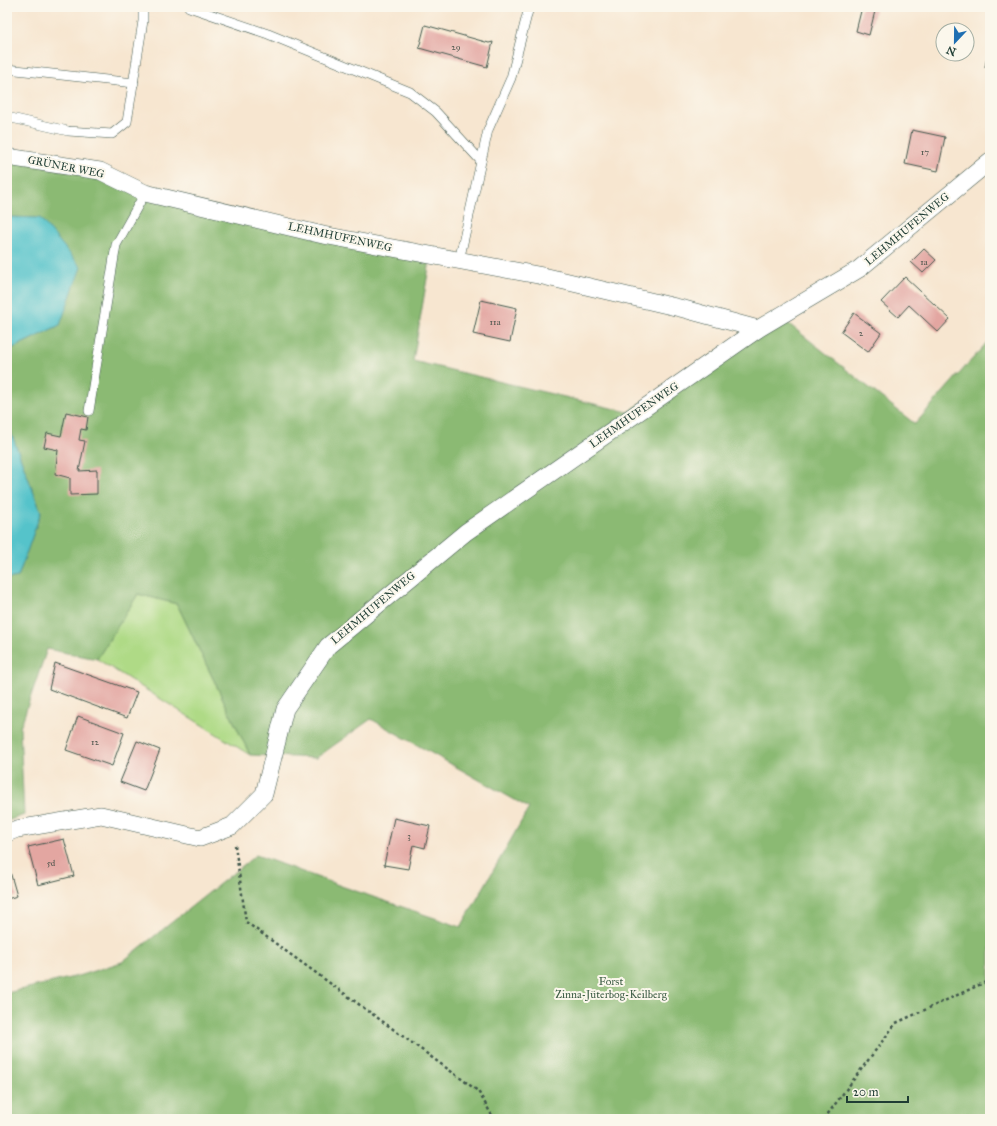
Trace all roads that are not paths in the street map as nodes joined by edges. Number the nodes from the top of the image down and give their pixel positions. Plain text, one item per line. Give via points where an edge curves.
1 (143, 7) edge
2 (189, 7) edge
3 (529, 7) edge
4 (7, 69) edge
5 (134, 83) junction
6 (7, 116) edge
7 (7, 157) edge
8 (481, 161) junction
9 (990, 161) edge
10 (145, 192) junction
11 (459, 261) junction
12 (758, 328) junction
13 (89, 411) dead end
14 (7, 833) edge

1 - 5 lane
2 - 8 lane via 268,34 410,92 436,112
3 - 8 lane via 511,78 488,130
4 - 5 lane
5 - 6 lane via 127,122 112,134 68,131
7 - 10 street, GRÜNER WEG via 100,171
8 - 11 lane
9 - 12 street, LEHMHUFENWEG via 859,269
10 - 11 street, LEHMHUFENWEG via 323,235
10 - 13 lane via 116,245
11 - 12 street, LEHMHUFENWEG via 543,276
12 - 14 street, LEHMHUFENWEG via 466,532 328,646 285,709 264,794 232,826 200,838 101,816 17,829

